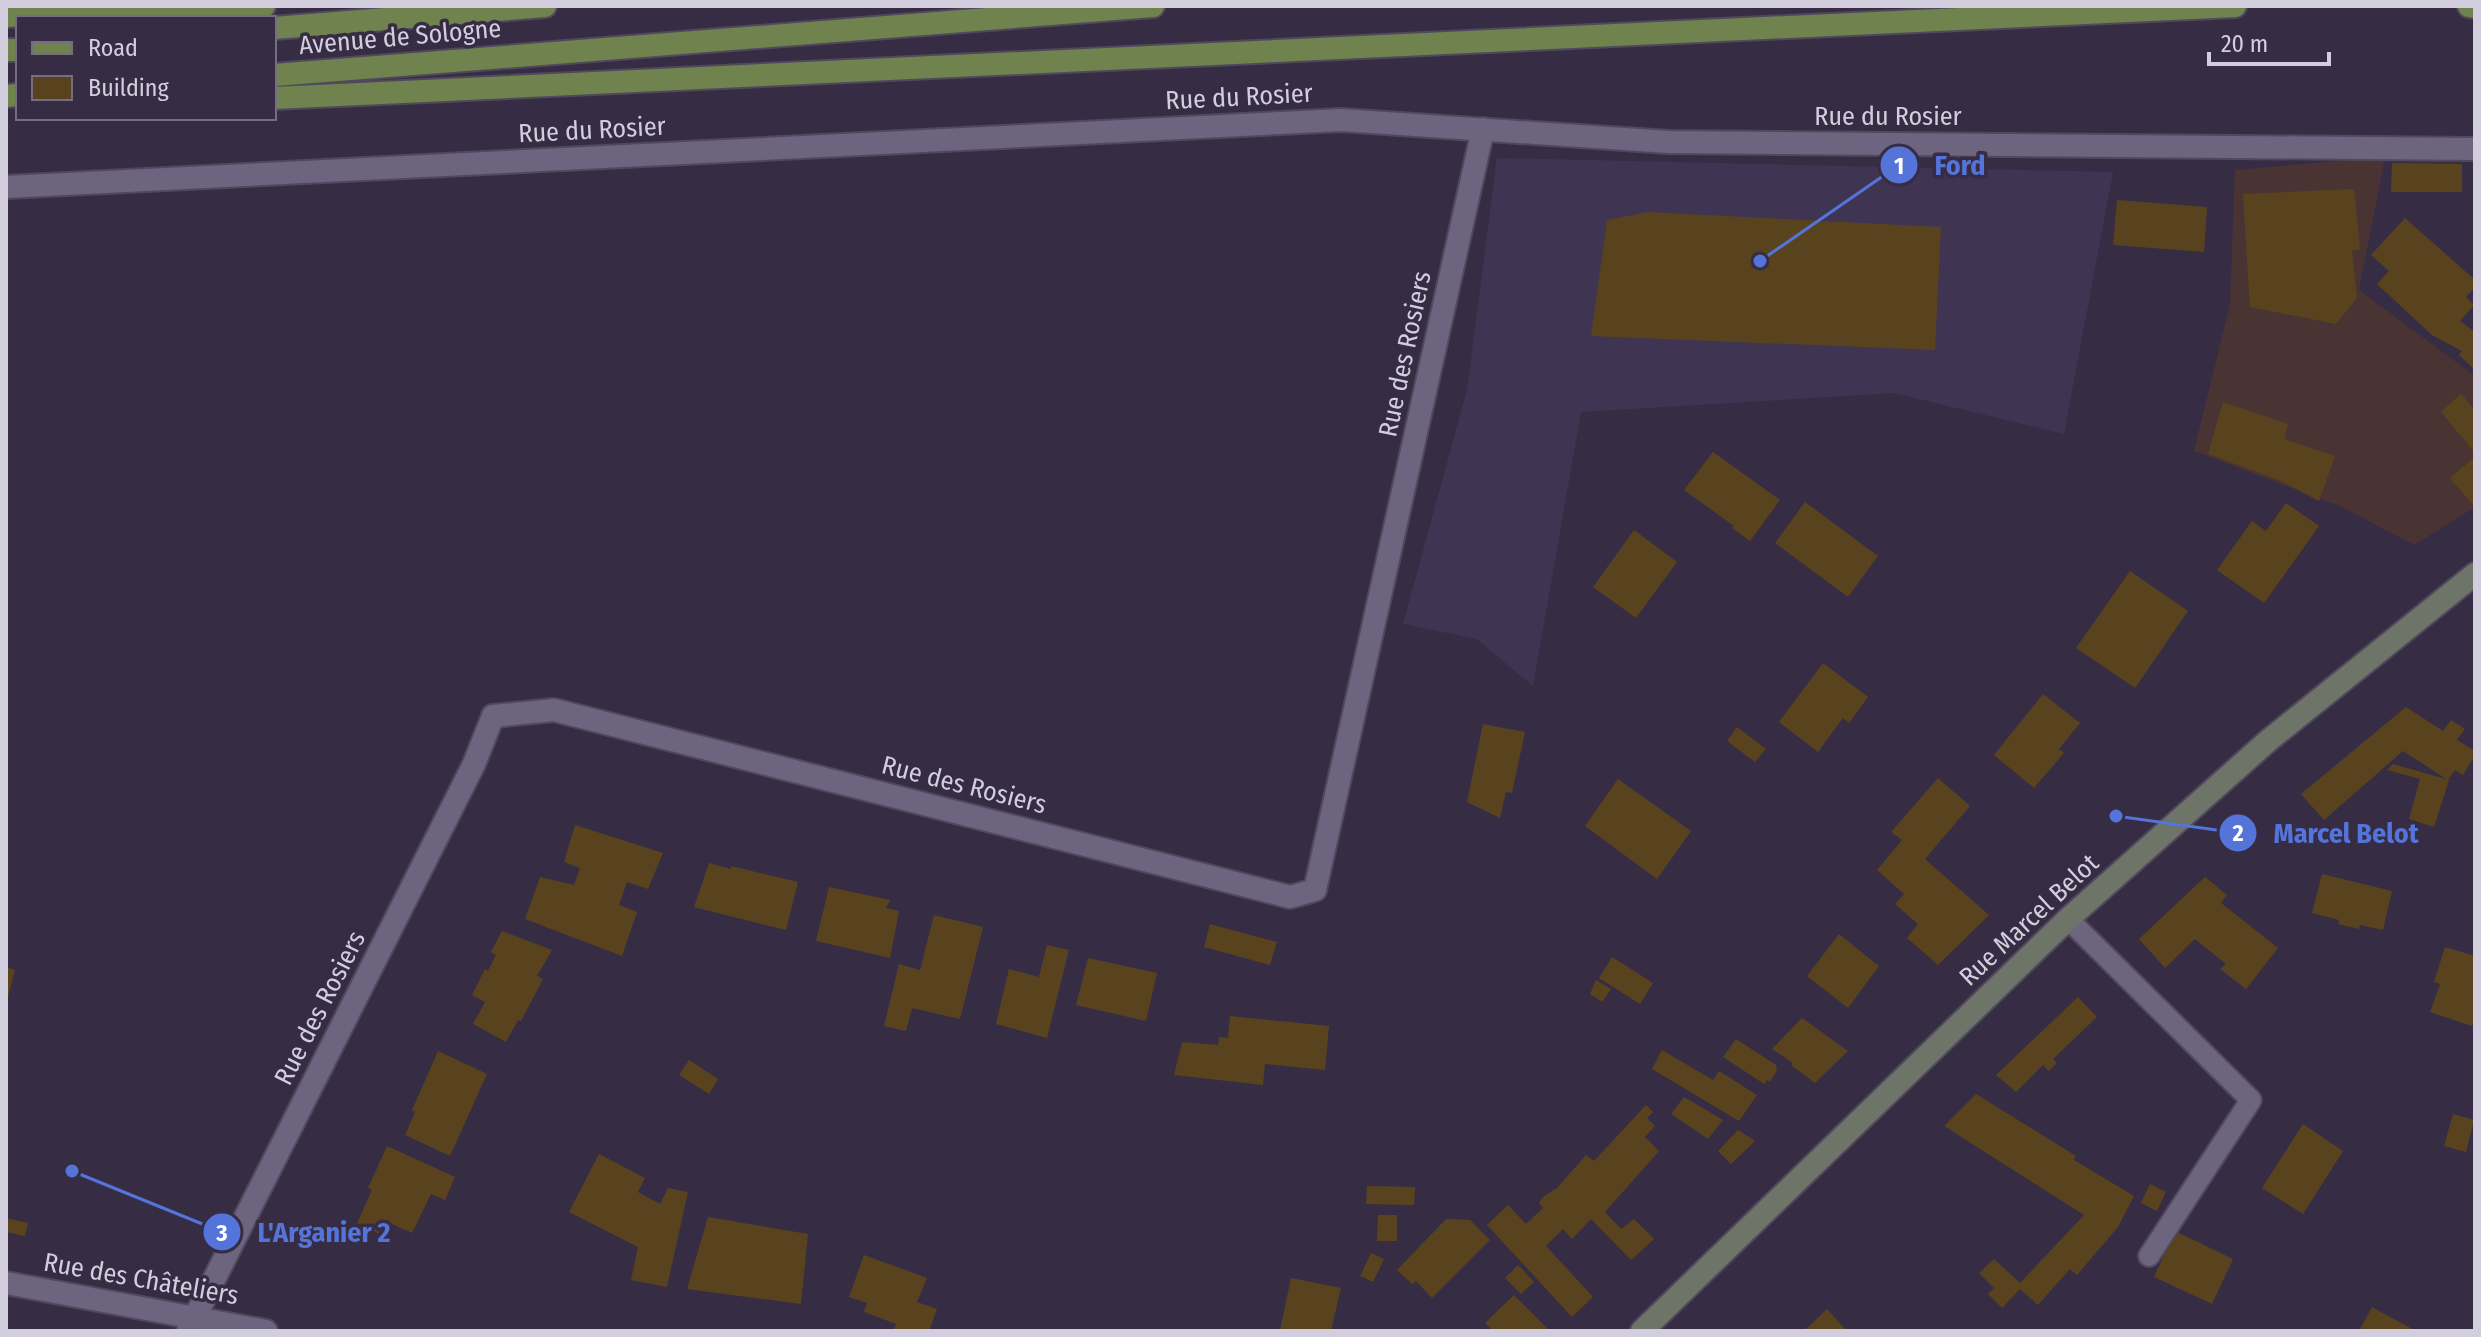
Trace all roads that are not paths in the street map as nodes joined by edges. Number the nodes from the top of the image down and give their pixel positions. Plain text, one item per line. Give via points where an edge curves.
1 (264, 6) edge
2 (545, 6) edge
3 (1153, 6) edge
4 (2033, 6) edge
5 (2235, 6) edge
6 (6, 16) edge
7 (1835, 23) junction
8 (276, 28) edge
9 (276, 75) edge
10 (276, 98) edge
11 (1483, 129) junction
12 (2475, 149) edge
13 (6, 187) edge
14 (2475, 574) edge
15 (2068, 919) junction
16 (2149, 1256) dead end
17 (6, 1283) edge
18 (191, 1324) edge
19 (266, 1331) edge
20 (1642, 1331) edge

1 - 6 main road
2 - 8 main road, Avenue de Sologne
3 - 9 main road, Avenue de Sologne
4 - 7 main road
5 - 7 main road
7 - 10 main road
11 - 12 street, Rue du Rosier via 1669,142
11 - 13 street, Rue du Rosier via 1341,120
11 - 18 street, Rue des Rosiers via 1315,890 1290,897 554,710 493,716
14 - 15 main road, Rue Marcel Belot via 2269,740
15 - 16 lane via 2251,1100
15 - 20 main road, Rue Marcel Belot
17 - 18 street, Rue des Châteliers
18 - 19 street, Rue des Châteliers

